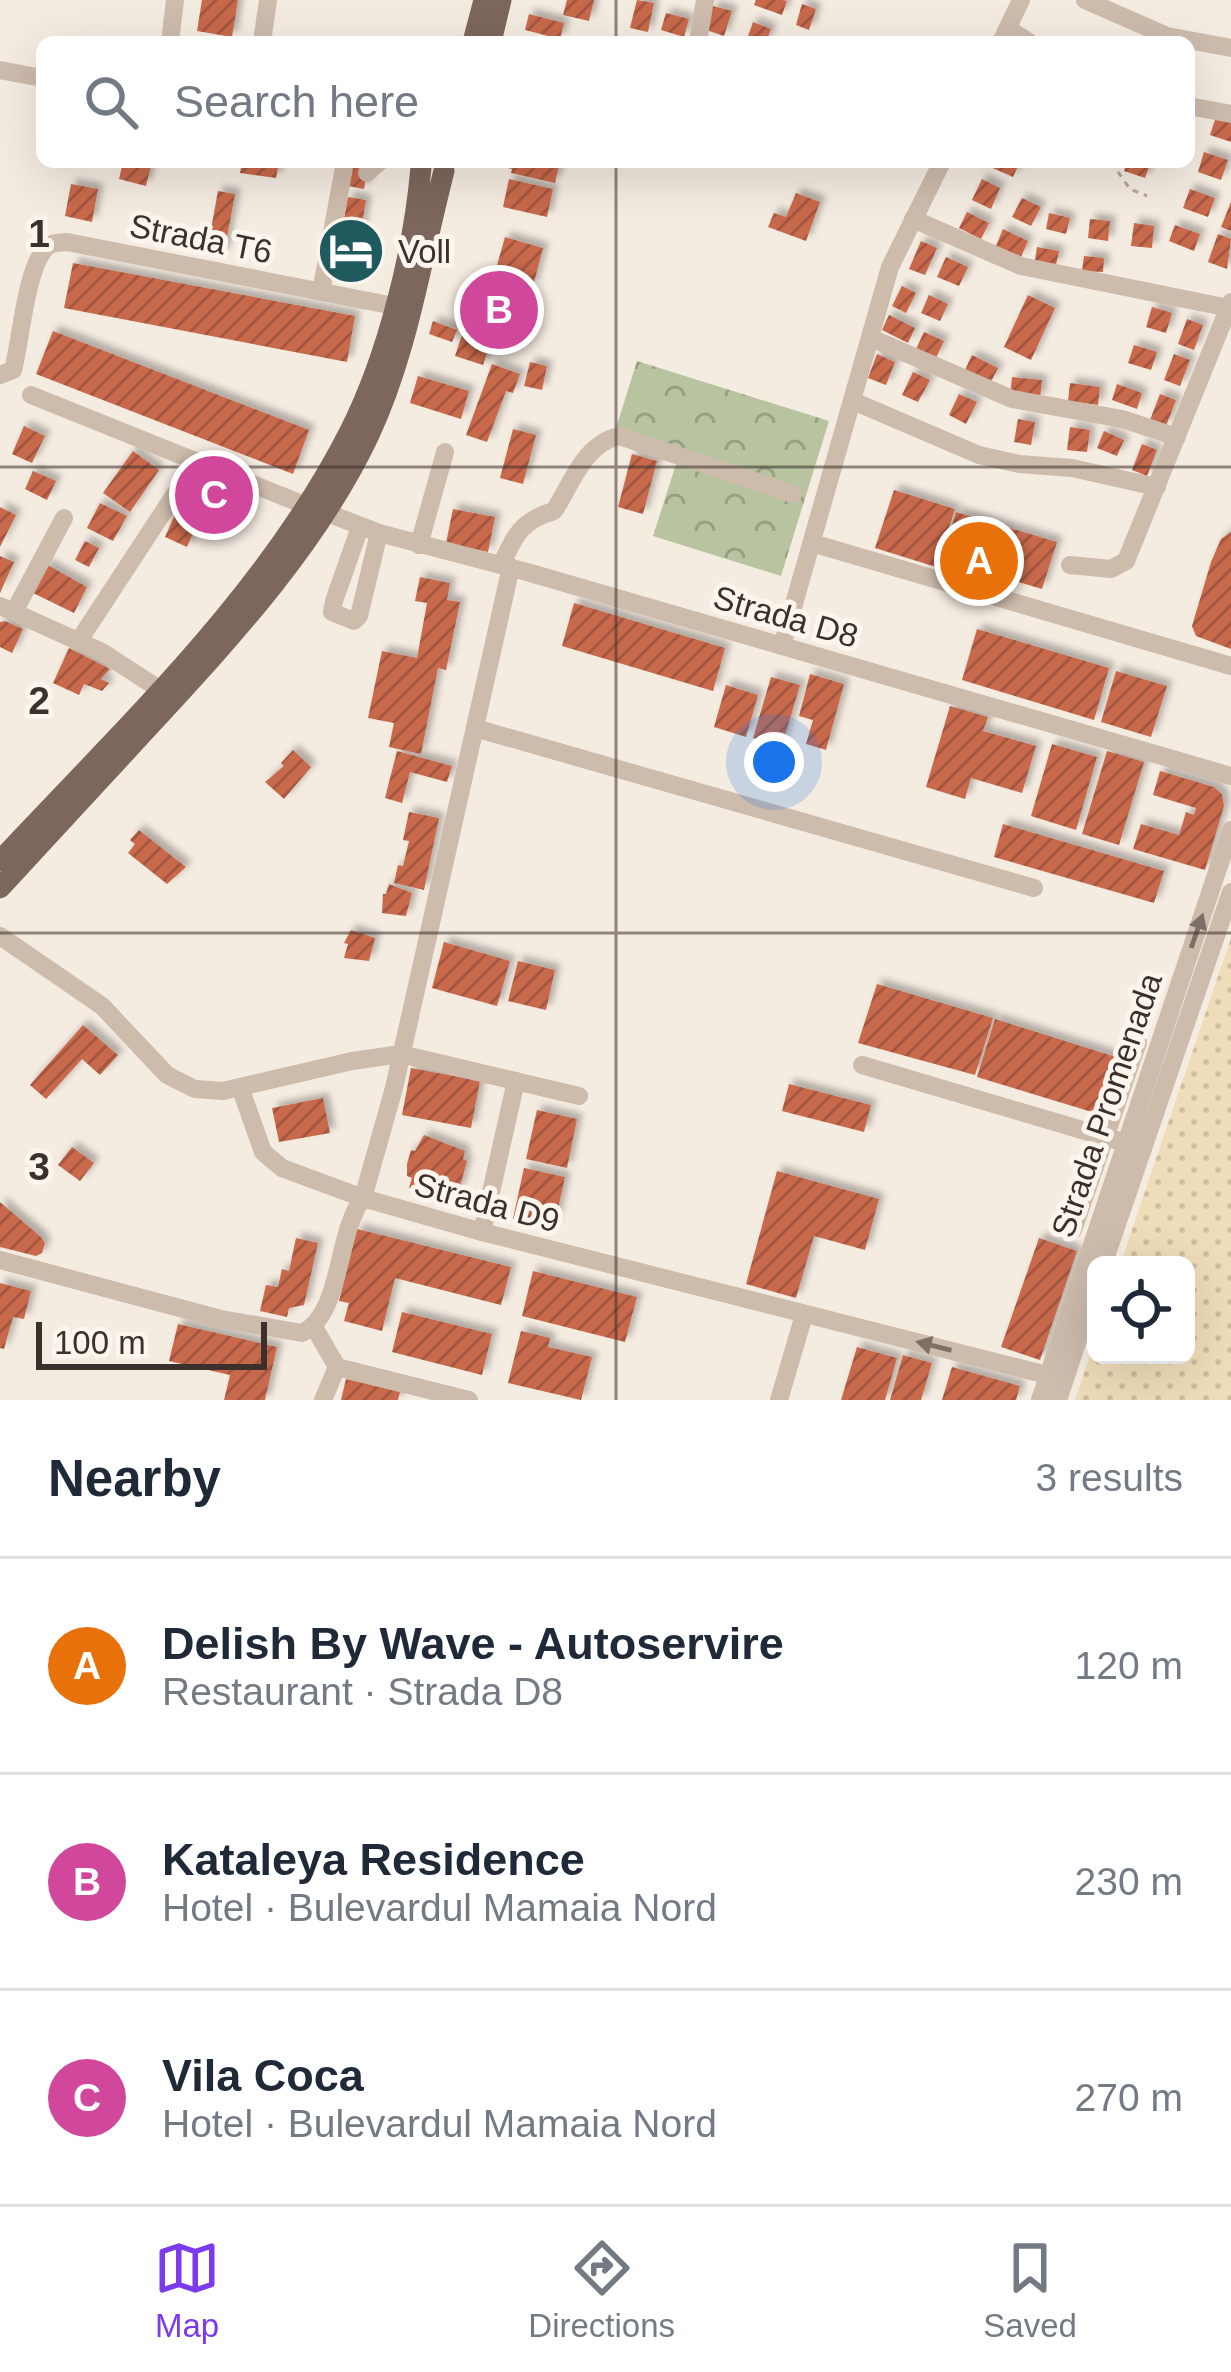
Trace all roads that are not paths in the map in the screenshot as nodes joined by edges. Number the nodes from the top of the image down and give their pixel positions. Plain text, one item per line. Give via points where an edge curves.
1 (175, 0) edge
2 (268, 0) edge
3 (484, 0) edge
4 (501, 0) edge
5 (705, 0) edge
6 (1021, 0) edge
7 (1085, 0) edge
8 (1004, 35) edge
9 (171, 36) edge
10 (263, 36) edge
11 (475, 36) edge
12 (492, 36) edge
13 (699, 36) edge
14 (1167, 36) edge
15 (1195, 41) edge
16 (1231, 48) edge
17 (0, 70) edge
18 (36, 77) edge
19 (1195, 107) edge
20 (1231, 114) edge
21 (357, 168) edge
22 (433, 168) edge
23 (434, 168) edge
24 (939, 168) edge
25 (914, 219) junction
26 (320, 292) junction
27 (1230, 305) edge
28 (394, 306) junction
29 (871, 338) junction
30 (0, 375) edge
31 (31, 395) dead end
32 (853, 401) junction
33 (1178, 436) junction
34 (445, 452) dead end
35 (196, 462) junction
36 (1157, 487) junction
37 (793, 494) dead end
38 (316, 509) junction
39 (64, 518) dead end
40 (812, 543) junction
41 (419, 545) junction
42 (1070, 565) dead end
43 (506, 566) junction
44 (4, 608) edge
45 (78, 642) junction
46 (782, 646) junction
47 (1231, 666) edge
48 (160, 688) junction
49 (475, 728) junction
50 (1231, 776) edge
51 (1231, 830) edge
52 (0, 861) edge
53 (0, 888) edge
54 (1034, 889) dead end
55 (1231, 892) edge
56 (0, 936) edge
57 (1138, 1042) dead end
58 (401, 1054) junction
59 (862, 1065) dead end
60 (516, 1081) junction
61 (240, 1088) junction
62 (579, 1096) dead end
63 (1105, 1137) junction
64 (1126, 1143) junction
65 (363, 1198) junction
66 (1073, 1230) dead end
67 (482, 1232) junction
68 (1106, 1256) edge
69 (0, 1260) edge
70 (1087, 1313) edge
71 (804, 1315) junction
72 (314, 1327) junction
73 (337, 1367) junction
74 (1047, 1375) junction
75 (323, 1400) edge
76 (469, 1400) edge
77 (779, 1400) edge
78 (1040, 1400) edge
79 (1058, 1400) edge

1 - 9 street
2 - 10 street
3 - 11 main road
4 - 12 main road
5 - 13 street
6 - 8 street
7 - 14 street
15 - 16 street
17 - 18 street
19 - 20 street
21 - 26 street
22 - 28 main road
23 - 38 main road via 399,356 369,434
24 - 25 street
25 - 27 street via 1021,266
25 - 29 street via 890,267
26 - 28 street, Strada T6
26 - 30 street, Strada T6 via 52,243 34,274 13,370
27 - 33 street
28 - 38 main road
29 - 32 street
29 - 33 street via 1012,399
31 - 35 street, Strada D8
32 - 36 street via 979,455
32 - 40 street
33 - 36 street
34 - 41 street
35 - 38 street, Strada D8
35 - 45 street
36 - 42 street via 1126,561 1111,569
37 - 43 street via 620,436 607,439 578,468 554,511 519,528
38 - 41 street, Strada D8
38 - 48 main road
38 - 53 main road via 291,561 217,651
39 - 44 street
40 - 46 street
40 - 47 street
41 - 43 street, Strada D8
43 - 46 street, Strada D8
43 - 49 street
44 - 45 street
45 - 48 street
46 - 50 street, Strada D8
48 - 52 main road
49 - 54 street
49 - 58 street
64 -> 51 street, Strada Promenada
55 - 68 street
56 - 61 street via 102,1006 181,1084
57 - 63 street
58 - 60 street
58 - 61 street
58 - 65 street
59 - 63 street
60 - 62 street
60 - 67 street
61 - 65 street via 263,1152 282,1168
63 - 64 street
63 - 66 street
64 - 74 street, Strada Promenada
65 - 67 street, Strada D9
65 - 72 street, Strada D9 via 347,1223
67 - 71 street, Strada D9
69 - 72 street via 291,1334
70 - 79 street
74 -> 71 street, Strada D9
71 - 77 street
72 - 73 street
73 - 75 street
73 - 76 street
74 - 78 street, Strada Promenada

